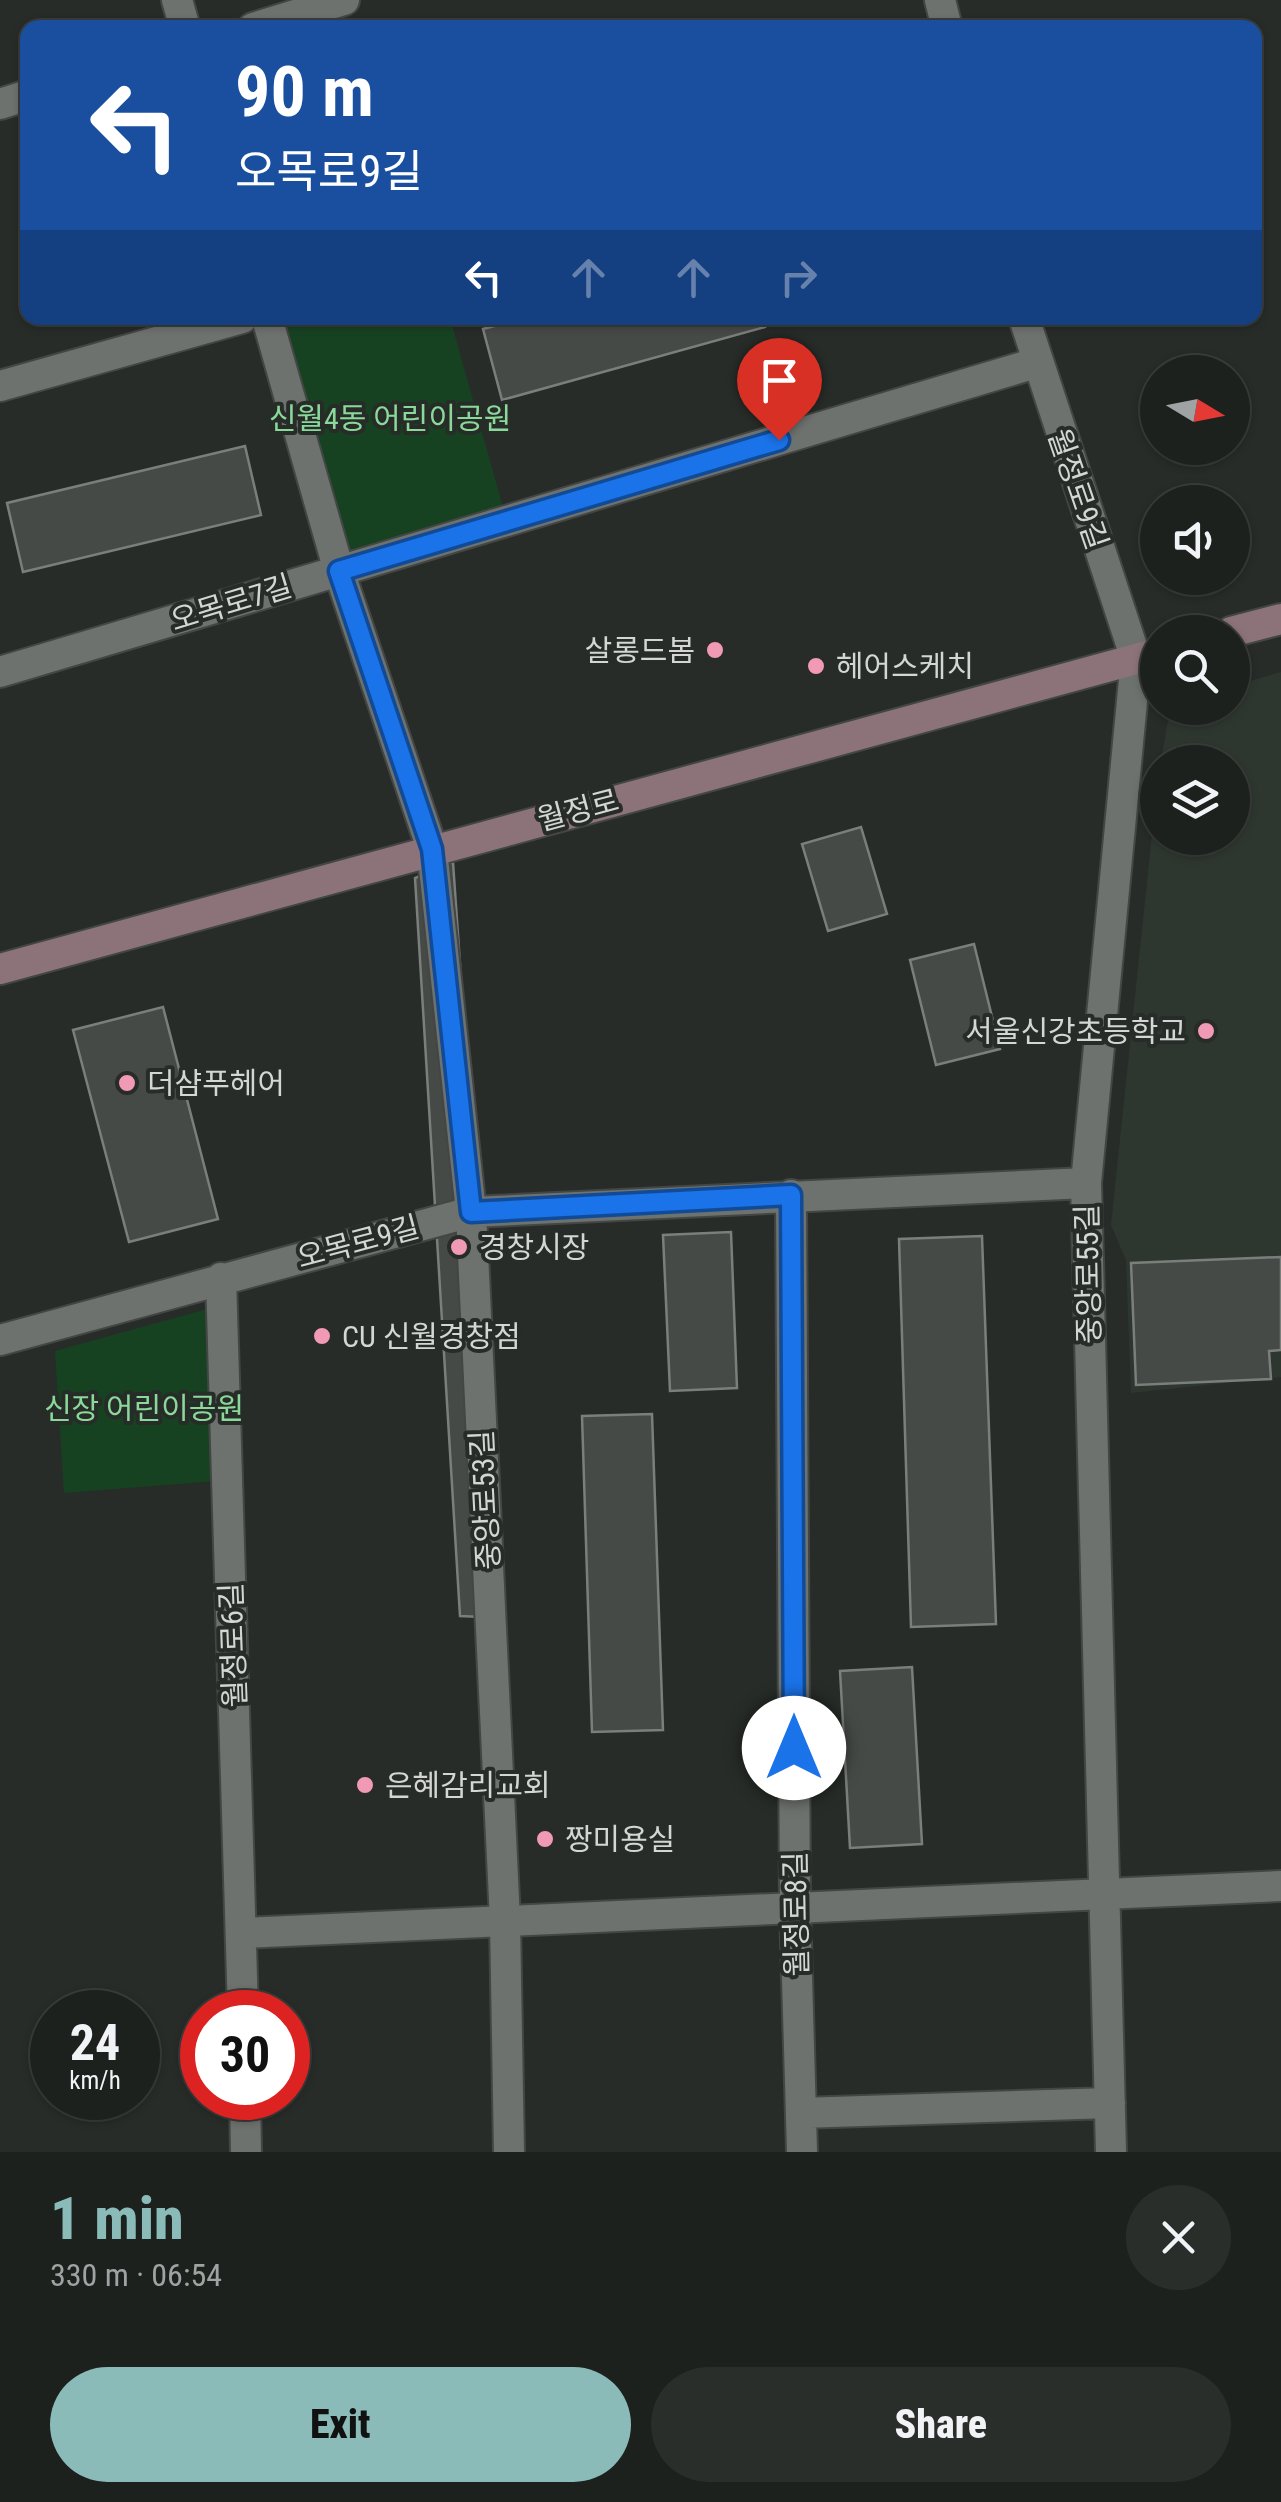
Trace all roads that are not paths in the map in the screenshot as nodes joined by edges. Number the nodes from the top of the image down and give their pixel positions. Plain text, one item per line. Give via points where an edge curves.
1 (344, 0) edge
2 (279, 20) edge
3 (217, 325) edge
4 (269, 325) edge
5 (1026, 325) edge
6 (1036, 363) junction
7 (0, 386) edge
8 (339, 571) junction
9 (1281, 618) edge
10 (1250, 627) edge
11 (1140, 640) edge
12 (1140, 658) edge
13 (0, 672) edge
14 (1140, 709) edge
15 (432, 849) junction
16 (0, 970) edge
17 (1086, 1184) junction
18 (791, 1195) junction
19 (471, 1212) junction
20 (222, 1278) junction
21 (0, 1340) edge
22 (1281, 1886) edge
23 (1102, 1892) junction
24 (795, 1906) junction
25 (505, 1920) junction
26 (241, 1933) junction
27 (242, 1990) edge
28 (1110, 2103) junction
29 (801, 2113) junction
30 (245, 2120) edge
31 (246, 2152) edge
32 (509, 2152) edge
33 (802, 2152) edge
34 (1111, 2152) edge

1 - 2 street
3 - 7 street
4 - 8 street, 중앙로53길
5 - 6 street, 월정로9길
6 - 8 street, 오목로7길
6 - 11 street, 월정로9길
8 - 13 street, 오목로7길
8 - 15 street, 중앙로53길
9 - 10 street
12 - 15 street, 월정로
14 - 17 street, 중앙로55길
15 - 16 street, 월정로
15 - 19 street, 중앙로53길
17 - 18 street, 오목로9길
17 - 23 street, 중앙로55길
18 - 19 street, 오목로9길
18 - 24 street, 월정로8길
19 - 20 street, 오목로9길
19 - 25 street, 중앙로53길
20 - 21 street, 오목로9길
20 - 26 street, 월정로6길
22 - 23 street
23 - 24 street
23 - 28 street, 중앙로55길
24 - 25 street
24 - 29 street, 월정로8길
25 - 26 street
25 - 32 street, 중앙로53길
26 - 27 street, 월정로6길
28 - 29 street
28 - 34 street, 중앙로55길
29 - 33 street, 월정로8길
30 - 31 street

